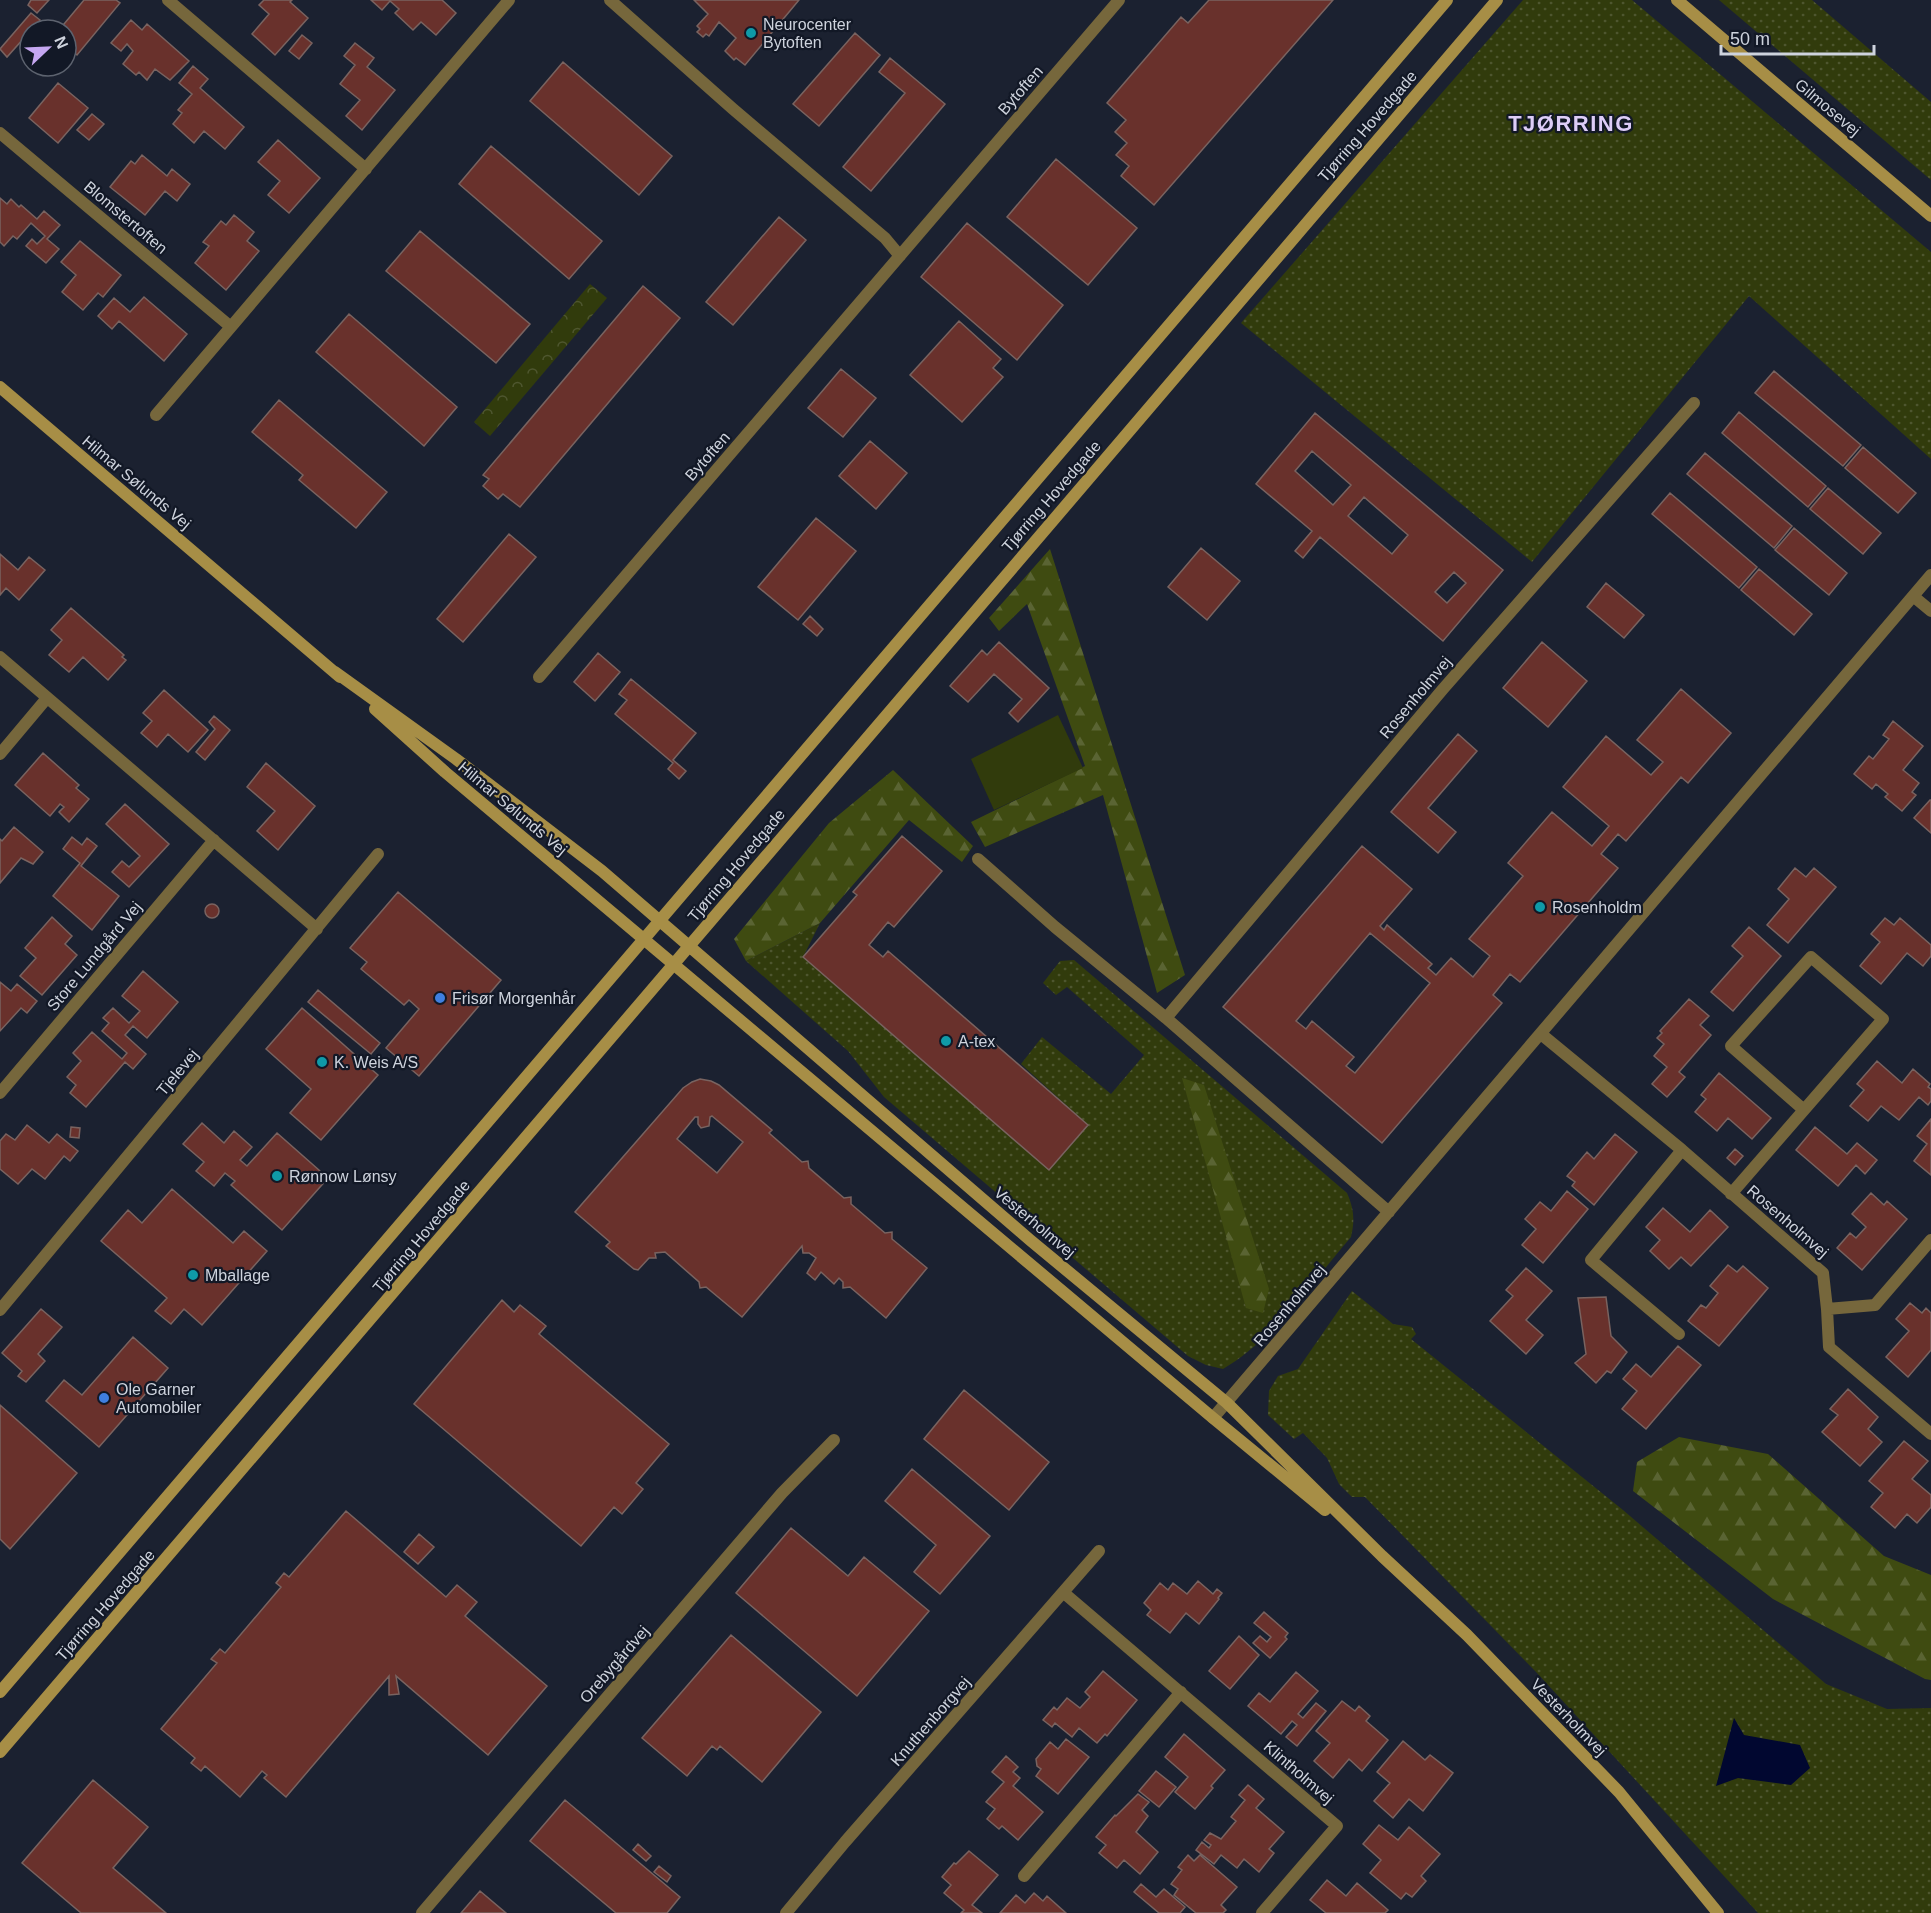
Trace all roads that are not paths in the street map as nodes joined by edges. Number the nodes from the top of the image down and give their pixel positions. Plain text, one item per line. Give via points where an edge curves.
1 (168, 0) edge
2 (610, 0) edge
3 (1119, 0) edge
4 (1447, 0) edge
5 (1497, 0) edge
6 (1677, 0) edge
7 (506, 1) edge
8 (0, 133) edge
9 (366, 169) junction
10 (1931, 216) edge
11 (900, 256) junction
12 (231, 327) junction
13 (0, 387) edge
14 (1694, 403) dead end
15 (156, 415) dead end
16 (1931, 574) edge
17 (1913, 596) junction
18 (1931, 611) edge
19 (0, 657) edge
20 (335, 672) junction
21 (539, 677) dead end
22 (47, 698) junction
23 (0, 754) edge
24 (214, 840) junction
25 (378, 854) dead end
26 (978, 859) dead end
27 (660, 921) junction
28 (317, 929) junction
29 (644, 940) junction
30 (688, 947) junction
31 (673, 964) junction
32 (1166, 1018) junction
33 (1541, 1035) junction
34 (0, 1093) edge
35 (1804, 1110) junction
36 (1682, 1150) junction
37 (1731, 1194) junction
38 (1389, 1212) junction
39 (1931, 1240) edge
40 (1827, 1309) junction
41 (0, 1310) edge
42 (1679, 1334) dead end
43 (1227, 1403) junction
44 (1213, 1418) junction
45 (1931, 1434) edge
46 (834, 1440) dead end
47 (1100, 1551) dead end
48 (1382, 1556) junction
49 (1064, 1593) junction
50 (0, 1692) edge
51 (1181, 1692) junction
52 (0, 1752) edge
53 (1024, 1876) dead end
54 (422, 1913) edge
55 (786, 1913) edge
56 (1262, 1913) edge
57 (1718, 1913) edge

1 - 9 street
2 - 11 street via 885,238
3 - 11 street, Bytoften
4 - 27 main road, Tjørring Hovedgade
5 - 30 main road, Tjørring Hovedgade
6 - 10 main road, Gilmosevej
7 - 9 street
8 - 12 street, Blomstertoften
9 - 12 street
11 - 21 street, Bytoften
12 - 15 street
13 - 20 main road, Hilmar Sølunds Vej
14 - 32 street, Rosenholmvej via 1443,689
16 - 17 street, Rosenholmvej
17 - 18 street
17 - 33 street, Rosenholmvej
19 - 22 street
20 - 27 main road, Hilmar Sølunds Vej via 456,759 602,871
20 - 29 main road, Hilmar Sølunds Vej via 445,772
22 - 23 street
22 - 24 street
24 - 28 street
24 - 34 street, Store Lundgård Vej
25 - 28 street, Tjelevej
26 - 32 street
27 - 29 main road, Tjørring Hovedgade
27 - 30 main road, Vesterholmvej
28 - 41 street, Tjelevej
29 - 31 main road, Hilmar Sølunds Vej
29 - 50 main road, Tjørring Hovedgade
30 - 31 main road, Tjørring Hovedgade
30 - 43 main road, Vesterholmvej
31 - 44 main road, Vesterholmvej
31 - 52 main road, Tjørring Hovedgade
32 - 38 street
33 - 36 street, Rosenholmvej
33 - 38 street, Rosenholmvej
35 - 35 street, Rosenholmvej via 1883,1019 1811,957 1731,1046
35 - 37 street, Rosenholmvej
36 - 37 street, Rosenholmvej
36 - 42 street via 1591,1260
37 - 40 street, Rosenholmvej via 1823,1273
38 - 43 street, Rosenholmvej
39 - 40 street via 1875,1305
40 - 45 street, Rosenholmvej via 1829,1347
43 - 44 street, Rosenholmvej
43 - 48 main road, Vesterholmvej
44 - 48 main road, Vesterholmvej
46 - 54 street, Orebygårdvej via 782,1493
47 - 49 street, Knuthenborgvej
48 - 57 main road, Vesterholmvej via 1467,1635 1619,1792
49 - 51 street, Klintholmvej
49 - 55 street, Knuthenborgvej
51 - 53 street
51 - 56 street, Klintholmvej via 1336,1826

